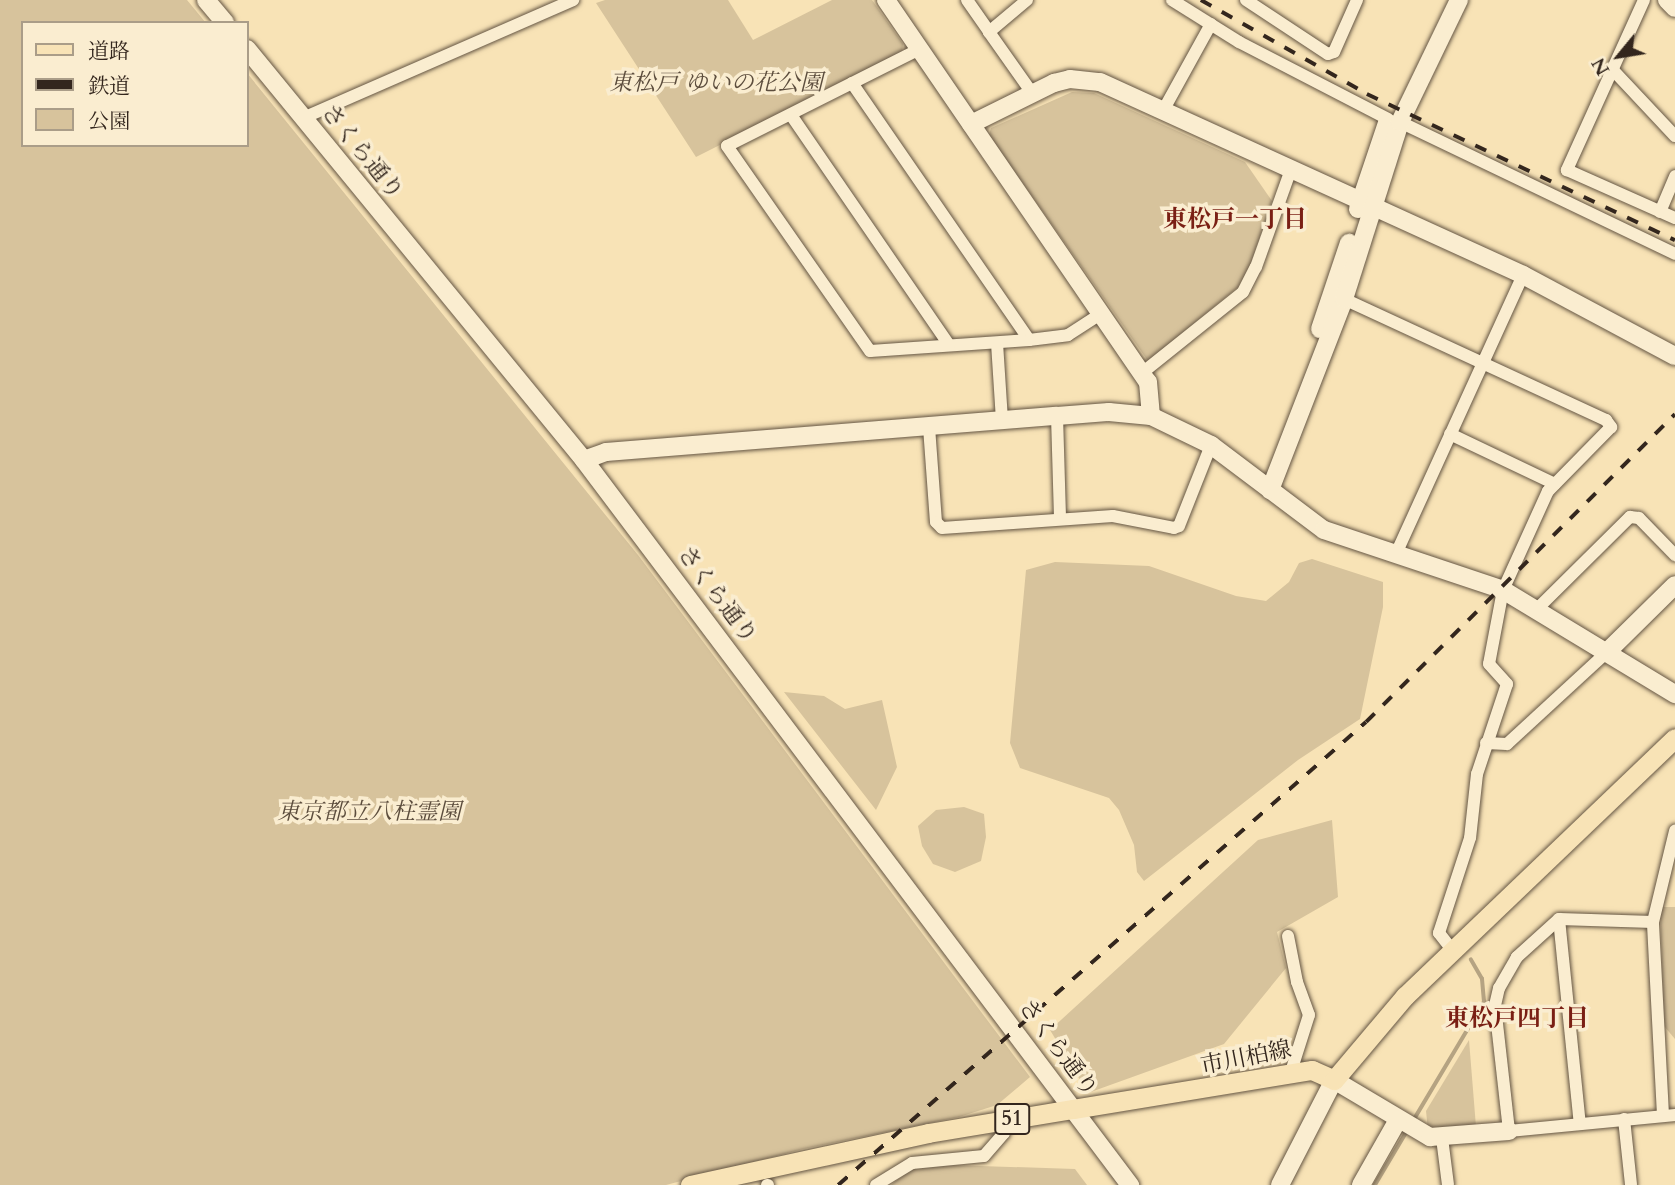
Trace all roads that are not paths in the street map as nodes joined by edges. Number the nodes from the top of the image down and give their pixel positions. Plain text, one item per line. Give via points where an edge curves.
1 (206, 0) edge
2 (573, 0) edge
3 (886, 0) edge
4 (967, 0) edge
5 (1027, 0) edge
6 (1172, 0) edge
7 (1246, 0) edge
8 (1357, 0) edge
9 (1446, 0) edge
10 (1459, 0) edge
11 (1644, 0) edge
12 (1667, 0) edge
13 (1675, 8) edge
14 (223, 21) edge
15 (1210, 24) junction
16 (989, 32) junction
17 (920, 48) junction
18 (248, 50) edge
19 (1612, 69) junction
20 (852, 83) junction
21 (1032, 93) junction
22 (1164, 109) junction
23 (791, 115) junction
24 (303, 118) junction
25 (1394, 120) junction
26 (971, 124) junction
27 (1675, 136) edge
28 (1290, 169) junction
29 (1675, 176) edge
30 (1366, 202) junction
31 (1660, 212) junction
32 (1675, 218) edge
33 (1675, 254) edge
34 (1523, 275) junction
35 (1344, 299) junction
36 (1102, 313) junction
37 (1029, 340) junction
38 (997, 343) junction
39 (949, 345) junction
40 (1675, 356) edge
41 (1482, 363) junction
42 (1142, 373) junction
43 (1298, 410) junction
44 (1057, 416) junction
45 (1151, 416) junction
46 (1002, 420) junction
47 (929, 427) junction
48 (1450, 434) junction
49 (1211, 444) junction
50 (584, 460) junction
51 (1555, 484) junction
52 (1270, 490) junction
53 (1060, 518) junction
54 (1675, 555) edge
55 (1395, 556) junction
56 (1675, 585) edge
57 (1503, 590) junction
58 (1537, 609) junction
59 (1607, 652) junction
60 (1675, 694) edge
61 (1675, 738) edge
62 (1486, 743) junction
63 (1675, 831) edge
64 (1559, 919) junction
65 (1653, 922) junction
66 (1288, 936) dead end
67 (1453, 951) junction
68 (1290, 1075) junction
69 (1334, 1080) junction
70 (1073, 1109) junction
71 (1669, 1115) edge
72 (1623, 1119) junction
73 (1003, 1120) junction
74 (1405, 1124) junction
75 (1580, 1124) junction
76 (1509, 1130) junction
77 (1442, 1138) junction
78 (690, 1185) edge
79 (876, 1185) edge
80 (1129, 1185) edge
81 (1280, 1185) edge
82 (1361, 1185) edge
83 (1448, 1185) edge
84 (1631, 1185) edge

1 - 14 street
2 - 24 street
3 - 17 street
4 - 16 street
5 - 16 street
6 - 15 street
7 - 8 street via 1328,54 1334,52
9 - 25 street
10 - 25 street
11 - 19 street
12 - 13 street
15 - 22 street
15 - 25 street
16 - 21 street
17 - 20 street
17 - 26 street
18 - 24 street, さくら通り
19 - 27 street
19 - 31 street via 1567,170
20 - 23 street
20 - 37 street
21 - 22 street via 1082,79
21 - 26 street
22 - 28 street
23 - 39 street
23 - 39 street via 727,146 870,351
24 - 50 street, さくら通り
25 - 30 street
25 - 33 street
26 - 36 street
28 - 30 street
28 - 42 street via 1256,267 1242,292
29 - 31 street
30 - 34 street
30 - 35 street
30 - 43 street
31 - 32 street
34 - 40 street
34 - 41 street
35 - 41 street
35 - 43 street
36 - 37 street via 1068,335
36 - 42 street
37 - 38 street
38 - 39 street
38 - 46 street
41 - 48 street
41 - 51 street via 1609,423 1610,430
42 - 45 street via 1153,398
43 - 52 street
44 - 45 street via 1109,412
44 - 46 street
44 - 53 street
45 - 49 street
46 - 47 street
47 - 50 street via 606,452
47 - 53 street via 936,522 942,528
48 - 51 street
48 - 55 street
49 - 52 street
49 - 53 street via 1179,526 1113,516
50 - 70 street, さくら通り
51 - 57 street via 1542,500
52 - 55 street via 1324,530
54 - 58 street via 1639,517 1630,517
55 - 57 street
56 - 59 street
57 - 58 street
57 - 62 street via 1489,664 1507,684
58 - 59 street
59 - 60 street
59 - 62 street via 1507,744
61 - 67 main road
62 - 67 street via 1477,774 1470,838 1439,933
63 - 65 street
64 - 65 street
64 - 75 street
64 - 76 street via 1517,957 1499,988 1495,1006
65 - 71 street
66 - 68 street via 1297,982 1310,1015
67 - 69 main road via 1405,996
68 - 69 main road, 市川柏線 / 51 via 1312,1070
68 - 70 main road, 市川柏線 / 51
69 - 74 street
69 - 81 street
70 - 73 main road, 市川柏線 / 51
70 - 80 street, さくら通り
71 - 72 street
72 - 75 street
72 - 84 street
73 - 78 main road, 市川柏線 / 51
73 - 79 street via 1004,1133 984,1156 912,1163
74 - 77 street
74 - 82 street
75 - 76 street
76 - 77 street
77 - 83 street

